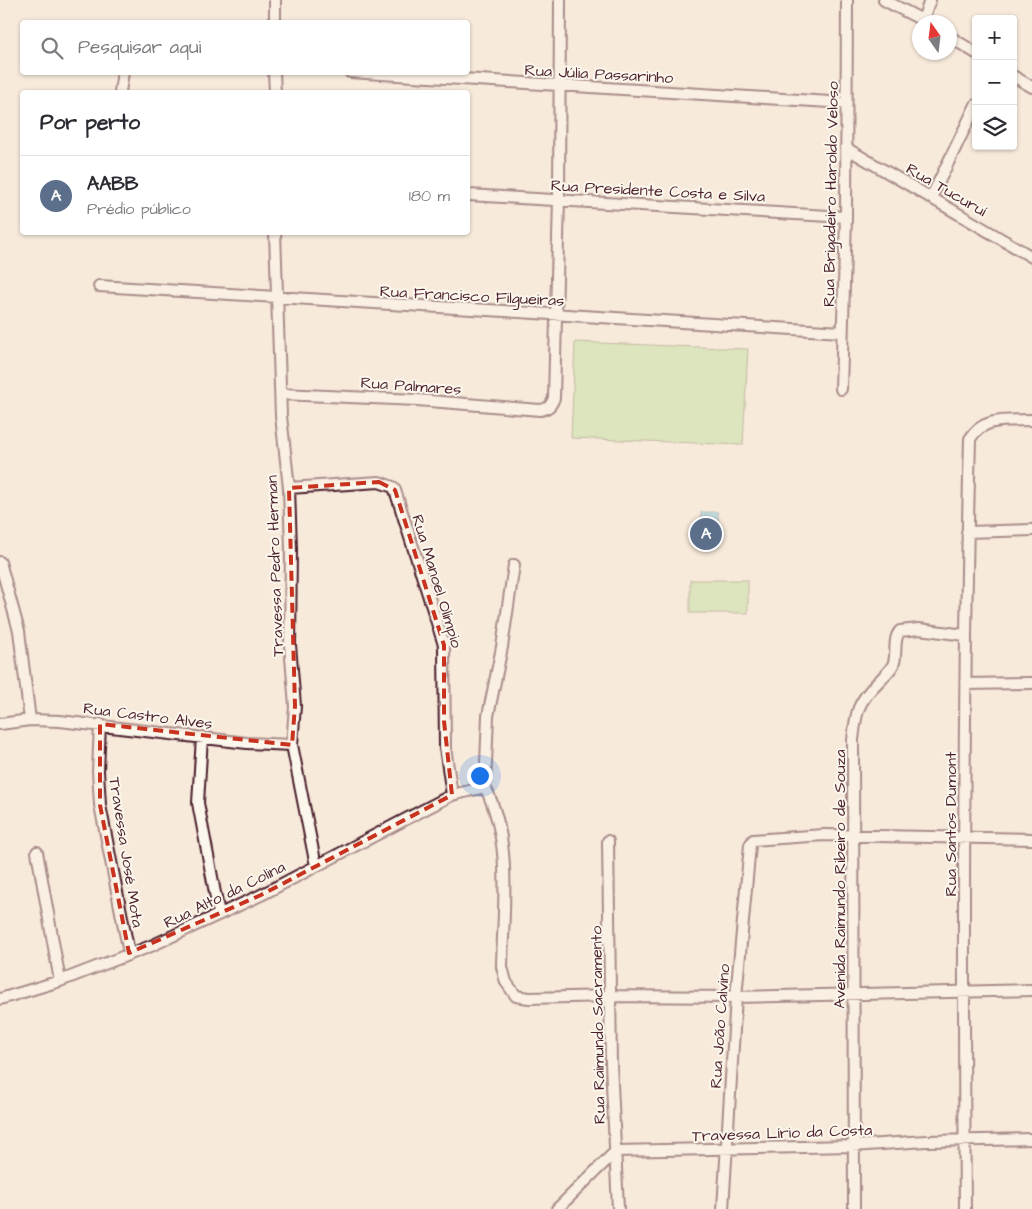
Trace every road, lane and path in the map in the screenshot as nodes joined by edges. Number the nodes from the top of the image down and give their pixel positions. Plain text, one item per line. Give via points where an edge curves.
1 (275, 0) edge
2 (560, 0) edge
3 (847, 0) edge
4 (884, 0) edge
5 (930, 0) edge
6 (913, 15) edge
7 (926, 15) edge
8 (275, 20) edge
9 (957, 41) edge
10 (972, 51) edge
11 (123, 75) edge
12 (274, 75) edge
13 (398, 75) edge
14 (1017, 78) edge
15 (560, 85) junction
16 (1032, 87) edge
17 (120, 90) edge
18 (275, 90) edge
19 (846, 102) junction
20 (972, 113) edge
21 (846, 148) junction
22 (470, 195) edge
23 (931, 198) junction
24 (559, 199) junction
25 (846, 217) junction
26 (275, 235) edge
27 (1032, 257) edge
28 (100, 286) dead end
29 (276, 298) junction
30 (557, 314) junction
31 (842, 332) junction
32 (841, 389) dead end
33 (280, 394) junction
34 (1032, 420) edge
35 (289, 488) junction
36 (1032, 530) edge
37 (968, 532) junction
38 (0, 562) edge
39 (514, 565) dead end
40 (966, 635) junction
41 (1032, 683) edge
42 (966, 684) junction
43 (30, 720) junction
44 (0, 724) edge
45 (100, 724) junction
46 (202, 737) junction
47 (292, 746) junction
48 (485, 787) junction
49 (452, 795) junction
50 (853, 834) junction
51 (965, 836) junction
52 (1032, 839) edge
53 (608, 841) dead end
54 (37, 852) dead end
55 (316, 866) junction
56 (219, 914) junction
57 (129, 953) junction
58 (60, 981) junction
59 (1032, 990) edge
60 (963, 991) junction
61 (854, 995) junction
62 (610, 996) junction
63 (736, 997) junction
64 (0, 999) edge
65 (1032, 1139) edge
66 (965, 1140) junction
67 (852, 1146) junction
68 (725, 1149) junction
69 (616, 1151) junction
70 (556, 1209) edge
71 (618, 1209) edge
72 (723, 1209) edge
73 (854, 1209) edge
74 (965, 1209) edge

1 - 8 street
2 - 15 street
3 - 19 street, Rua Brigadeiro Haroldo Veloso
4 - 6 street
5 - 7 street
9 - 10 street
11 - 17 street
12 - 18 street
13 - 15 street, Rua Júlia Passarinho
14 - 16 street
15 - 19 street, Rua Júlia Passarinho
15 - 24 street
19 - 21 street, Rua Brigadeiro Haroldo Veloso
20 - 23 street
21 - 23 street, Rua Tucuruí
21 - 25 street, Rua Brigadeiro Haroldo Veloso
22 - 24 street, Rua Presidente Costa e Silva
23 - 27 street, Rua Tucuruí
24 - 25 street, Rua Presidente Costa e Silva
24 - 30 street
25 - 31 street, Rua Brigadeiro Haroldo Veloso
26 - 29 street, Travessa Pedro Herman
28 - 29 street, Rua Francisco Filgueiras
29 - 30 street, Rua Francisco Filgueiras
29 - 33 street, Travessa Pedro Herman
30 - 31 street, Rua Francisco Filgueiras
30 - 33 street, Rua Palmares via 554,398 547,408
31 - 32 street, Rua Brigadeiro Haroldo Veloso
33 - 35 street, Travessa Pedro Herman
34 - 37 street, Rua Santos Dumont via 987,423 974,431 970,439
35 - 47 street, Travessa Pedro Herman via 290,645 295,706
35 - 49 street, Rua Manoel Olímpio via 379,482 396,490 444,645 445,747
36 - 37 street
37 - 40 street, Rua Santos Dumont
38 - 43 street via 20,630
39 - 48 street via 488,716
40 - 42 street, Rua Santos Dumont
40 - 50 street, Avenida Raimundo Ribeiro de Souza via 909,629 897,635 894,663 864,695 856,714
41 - 42 street
42 - 51 street, Rua Santos Dumont
43 - 44 street, Rua Castro Alves
43 - 45 street, Rua Castro Alves
45 - 46 street, Rua Castro Alves
45 - 57 street, Travessa José Mota via 100,805
46 - 47 street, Rua Castro Alves
46 - 56 street via 198,803
47 - 55 street, Travessa Pedro Herman
48 - 49 street
48 - 62 street via 501,827 504,978 516,996
49 - 55 street, Rua Alto da Colina
50 - 51 street
50 - 61 street, Avenida Raimundo Ribeiro de Souza
50 - 63 street, Rua João Calvino via 756,838 750,846
51 - 52 street
51 - 60 street, Rua Santos Dumont
53 - 62 street, Rua Raimundo Sacramento
54 - 58 street
55 - 56 street, Rua Alto da Colina
56 - 57 street, Rua Alto da Colina
57 - 58 street, Rua Alto da Colina
58 - 64 street, Rua Alto da Colina
59 - 60 street
60 - 61 street
60 - 66 street, Rua Santos Dumont
61 - 63 street
61 - 67 street, Avenida Raimundo Ribeiro de Souza
62 - 63 street
62 - 69 street, Rua Raimundo Sacramento via 610,1063
63 - 68 street, Rua João Calvino
65 - 66 street, Travessa Lírio da Costa
66 - 67 street, Travessa Lírio da Costa
66 - 74 street, Rua Santos Dumont
67 - 68 street, Travessa Lírio da Costa
67 - 73 street, Avenida Raimundo Ribeiro de Souza
68 - 69 street, Travessa Lírio da Costa
68 - 72 street, Rua João Calvino
69 - 70 street
69 - 71 street, Rua Raimundo Sacramento

